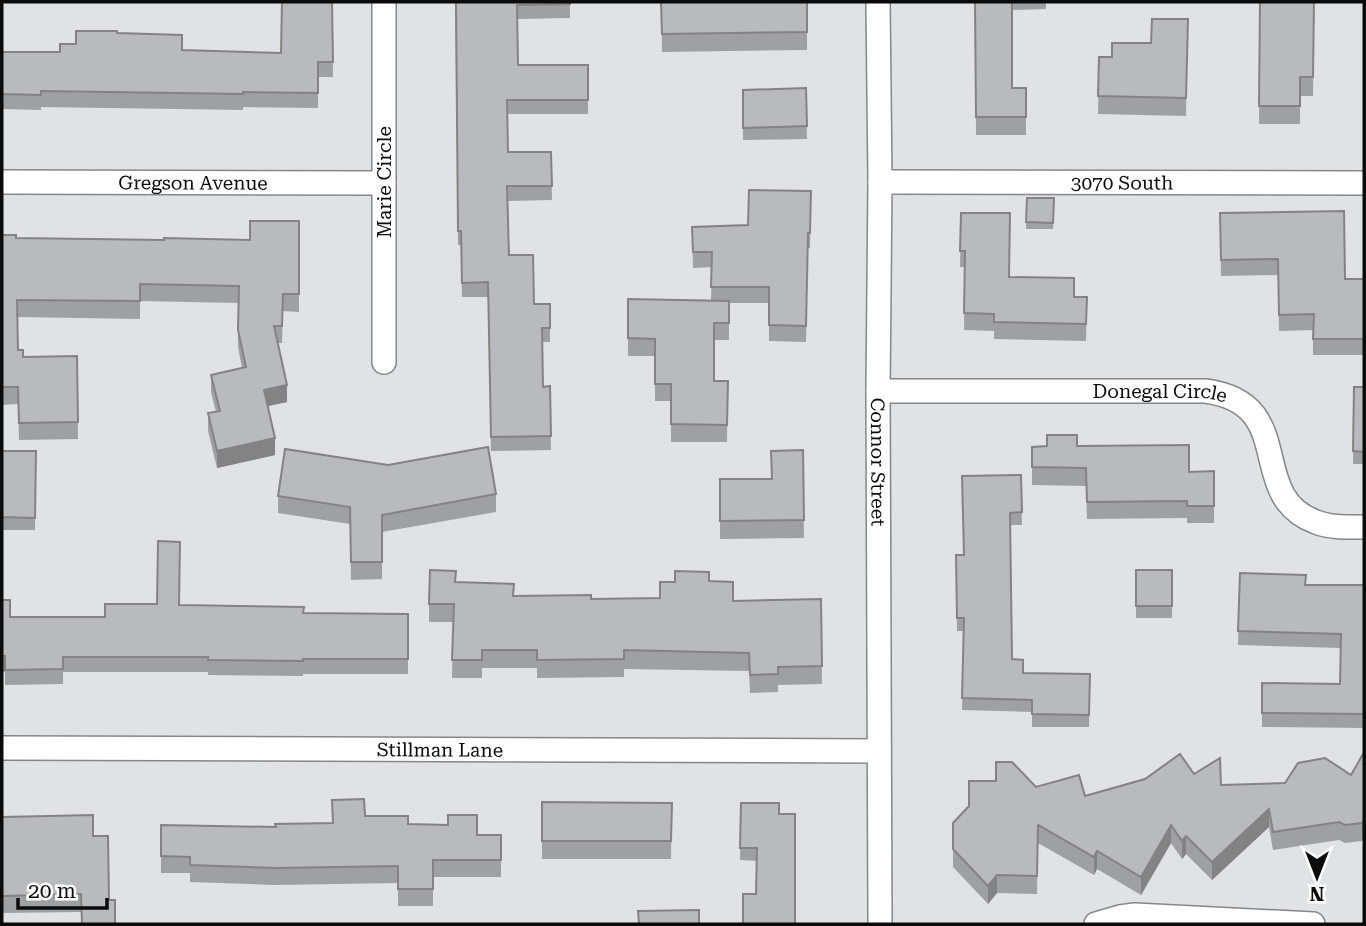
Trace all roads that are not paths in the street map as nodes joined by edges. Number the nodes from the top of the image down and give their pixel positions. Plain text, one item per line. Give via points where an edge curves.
1 (384, 2) edge
2 (878, 2) edge
3 (2, 182) edge
4 (880, 182) junction
5 (384, 183) junction
6 (1364, 183) edge
7 (384, 362) dead end
8 (878, 391) junction
9 (1364, 527) edge
10 (2, 748) edge
11 (879, 751) junction
12 (880, 924) edge
13 (1096, 924) edge
14 (1312, 924) edge

1 - 5 street, Marie Circle
2 - 4 street, Connor Street
3 - 5 street, Gregson Avenue
4 - 6 street, 3070 South
4 - 8 street, Connor Street
5 - 7 street, Marie Circle
8 - 9 street, Donegal Circle via 1217,393 1253,412 1264,432 1275,478 1299,513 1327,525
8 - 11 street, Connor Street
10 - 11 street, Stillman Lane
11 - 12 street, Connor Street
13 - 14 street via 1135,915

